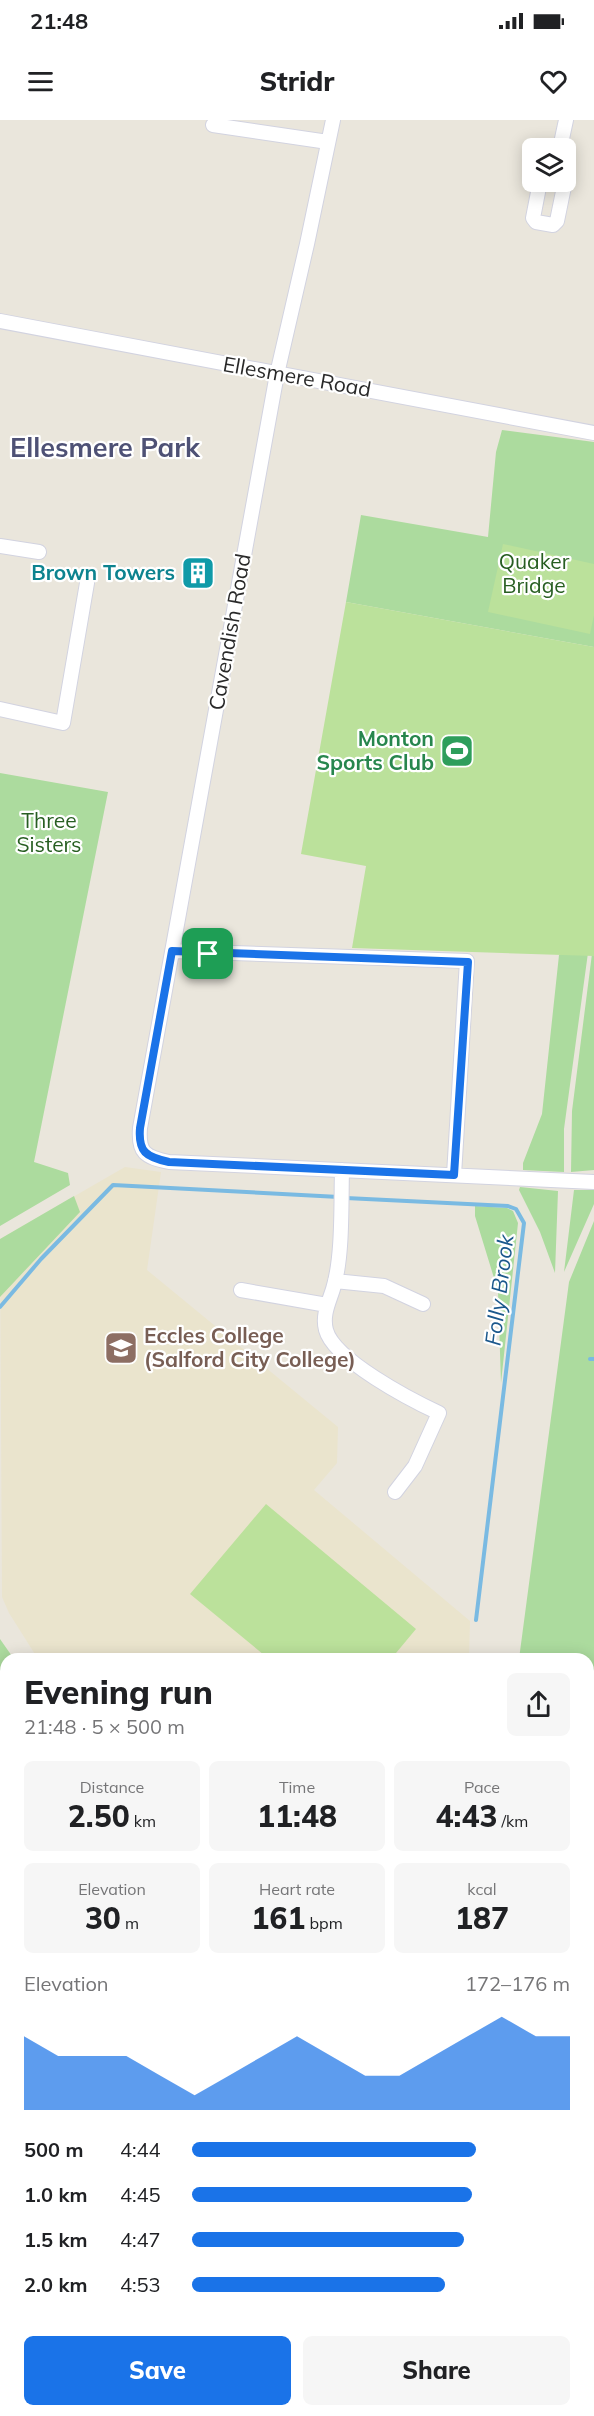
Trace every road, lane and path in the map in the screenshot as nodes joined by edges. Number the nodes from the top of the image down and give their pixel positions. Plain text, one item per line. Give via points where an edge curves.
1 (333, 120) edge
2 (566, 120) edge
3 (213, 125) dead end
4 (562, 138) edge
5 (328, 142) junction
6 (538, 192) edge
7 (563, 192) edge
8 (0, 321) edge
9 (277, 374) junction
10 (594, 433) edge
11 (0, 546) edge
12 (39, 552) dead end
13 (87, 583) dead end
14 (0, 709) edge
15 (172, 951) junction
16 (342, 1170) junction
17 (454, 1175) junction
18 (594, 1182) edge
19 (335, 1281) junction
20 (241, 1290) dead end
21 (423, 1304) dead end
22 (327, 1305) junction
23 (439, 1413) junction
24 (452, 1419) dead end
25 (409, 1474) junction
26 (421, 1484) dead end
27 (395, 1492) dead end

1 - 5 street, Cavendish Road
2 - 4 street
3 - 5 street
5 - 9 street, Cavendish Road
6 - 7 street via 532,218 553,225
8 - 9 street, Ellesmere Road
9 - 10 street, Ellesmere Road
9 - 15 street, Cavendish Road
11 - 12 street
13 - 14 street via 63,723
15 - 16 street, Cavendish Road via 140,1128 140,1146 145,1153 169,1162
15 - 17 street via 468,962
16 - 17 street
16 - 19 street
17 - 18 street
19 - 21 street via 384,1286
19 - 22 street
20 - 22 street
22 - 23 street via 326,1330 340,1350 384,1385
23 - 24 street
23 - 25 street
25 - 26 street
25 - 27 street

